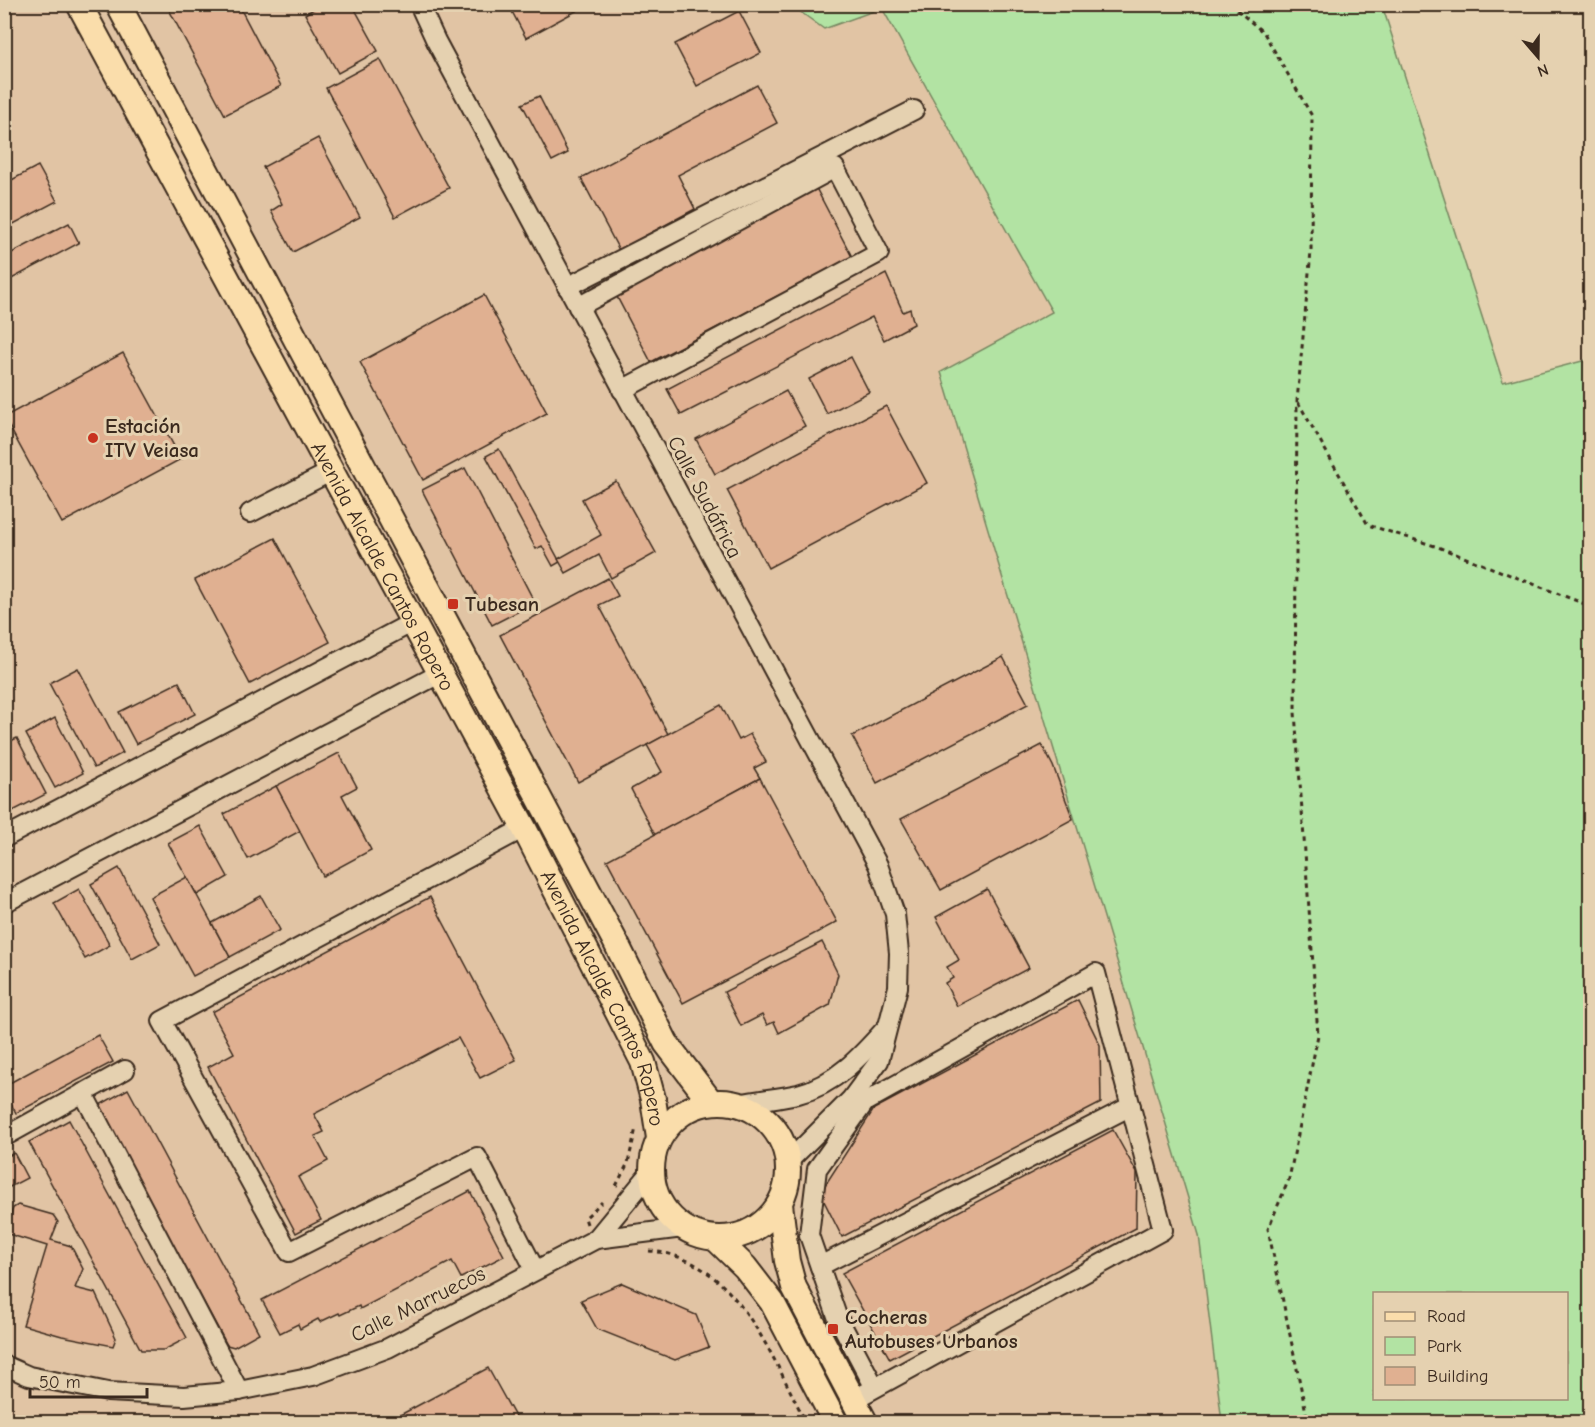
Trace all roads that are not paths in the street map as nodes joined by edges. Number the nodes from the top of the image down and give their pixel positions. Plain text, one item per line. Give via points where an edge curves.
1 (79, 4) edge
2 (118, 4) edge
3 (419, 4) edge
4 (914, 110) dead end
5 (567, 287) junction
6 (578, 307) junction
7 (622, 390) junction
8 (332, 471) junction
9 (250, 513) dead end
10 (413, 622) junction
11 (441, 673) junction
12 (524, 828) junction
13 (4, 837) edge
14 (4, 903) edge
15 (889, 1024) junction
16 (125, 1070) dead end
17 (83, 1093) junction
18 (711, 1102) junction
19 (739, 1104) junction
20 (1131, 1106) junction
21 (4, 1137) edge
22 (659, 1138) junction
23 (788, 1162) junction
24 (651, 1172) junction
25 (780, 1204) junction
26 (683, 1228) junction
27 (715, 1238) junction
28 (596, 1239) junction
29 (820, 1266) junction
30 (535, 1270) junction
31 (4, 1365) edge
32 (874, 1388) junction
33 (239, 1392) junction
34 (853, 1400) junction
35 (835, 1422) edge
36 (864, 1422) edge

1 - 8 main road, Avenida Alcalde Cantos Ropero
2 - 18 main road, Avenida Alcalde Cantos Ropero via 666,1043
3 - 5 street, Calle Sudáfrica
4 - 5 street
5 - 6 street, Calle Sudáfrica
6 - 7 street, Calle Sudáfrica
6 - 7 street via 835,168 879,254
7 - 15 street, Calle Sudáfrica via 878,865 895,914 899,953 898,987
8 - 9 street
8 - 10 main road, Avenida Alcalde Cantos Ropero
10 - 11 main road, Avenida Alcalde Cantos Ropero
10 - 13 street
11 - 12 main road, Avenida Alcalde Cantos Ropero
11 - 14 street
12 - 22 main road, Avenida Alcalde Cantos Ropero via 643,1062
12 - 30 street via 162,1021 289,1252 477,1157
15 - 19 street, Calle Sudáfrica via 855,1062 830,1080 801,1094
15 - 23 street, Calle Sudáfrica via 879,1061 851,1099
16 - 17 street
17 - 21 street
17 - 33 street
18 - 19 main road
18 - 22 main road via 690,1108 672,1120
19 - 23 main road via 772,1125 783,1142
20 - 29 street
20 - 29 street via 1096,973 865,1102 817,1169 809,1235
20 - 32 street via 1164,1230
22 - 24 main road
23 - 25 main road via 787,1184
24 - 26 main road via 655,1194 666,1214
24 - 28 street, Calle Marruecos
25 - 27 main road via 752,1230 734,1237
25 - 34 main road via 794,1287
26 - 27 main road
26 - 28 street, Calle Marruecos
27 - 35 main road via 745,1266 771,1302
28 - 30 street, Calle Marruecos
29 - 32 street via 837,1316
30 - 33 street, Calle Marruecos via 388,1348 313,1376
31 - 33 street, Calle Marruecos via 29,1376 108,1392 184,1396
32 - 34 street
34 - 36 main road

